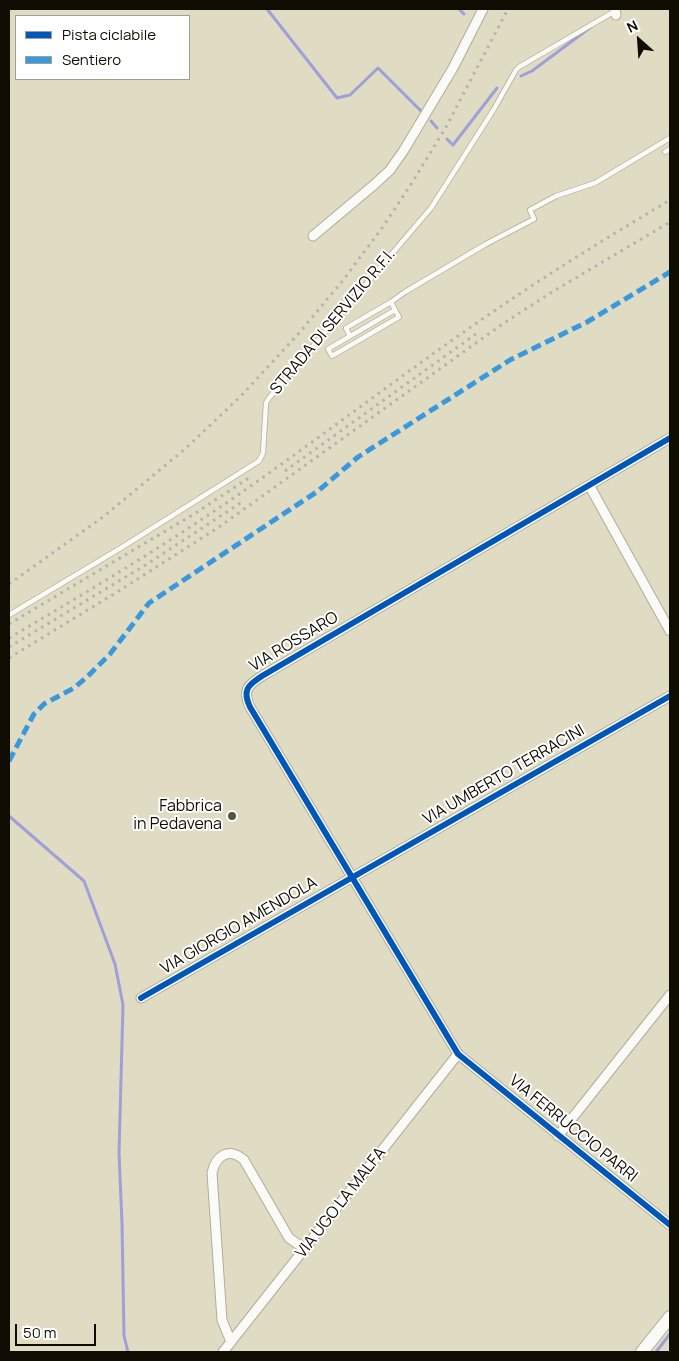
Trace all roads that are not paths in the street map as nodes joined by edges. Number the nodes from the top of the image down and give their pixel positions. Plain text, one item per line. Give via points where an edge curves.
1 (483, 9) edge
2 (615, 11) edge
3 (669, 139) edge
4 (670, 147) edge
5 (665, 152) dead end
6 (313, 236) dead end
7 (391, 302) junction
8 (395, 310) junction
9 (350, 336) junction
10 (670, 438) edge
11 (589, 485) junction
12 (9, 615) edge
13 (670, 630) edge
14 (670, 696) edge
15 (352, 878) junction
16 (670, 995) edge
17 (141, 998) dead end
18 (458, 1054) junction
19 (558, 1136) junction
20 (670, 1225) edge
21 (305, 1249) junction
22 (670, 1317) edge
23 (231, 1342) junction
24 (223, 1352) edge
25 (642, 1352) edge

1 - 6 street via 453,68 390,170
2 - 12 lane, STRADA DI SERVIZIO R.F.I. via 516,70 432,208 269,398 263,453 259,461
3 - 4 lane
3 - 7 lane via 595,183 556,196 530,210 534,219
4 - 5 lane
7 - 8 lane
7 - 9 lane via 346,328
8 - 9 lane
8 - 9 lane via 400,317 332,356 328,349
10 - 11 street, VIA ROSSARO
11 - 13 street
11 - 15 street, VIA ROSSARO via 248,687 246,696 250,707
14 - 15 street, VIA UMBERTO TERRACINI
15 - 17 street, VIA GIORGIO AMENDOLA
15 - 18 street, VIA ROSSARO
16 - 19 street
18 - 19 street, VIA FERRUCCIO PARRI
18 - 21 street, VIA UGO LA MALFA
19 - 20 street, VIA FERRUCCIO PARRI
21 - 23 street, VIA UGO LA MALFA
21 - 23 street via 289,1238 244,1160 231,1153 218,1159 212,1173 222,1320
22 - 25 main road
23 - 24 street, VIA UGO LA MALFA

